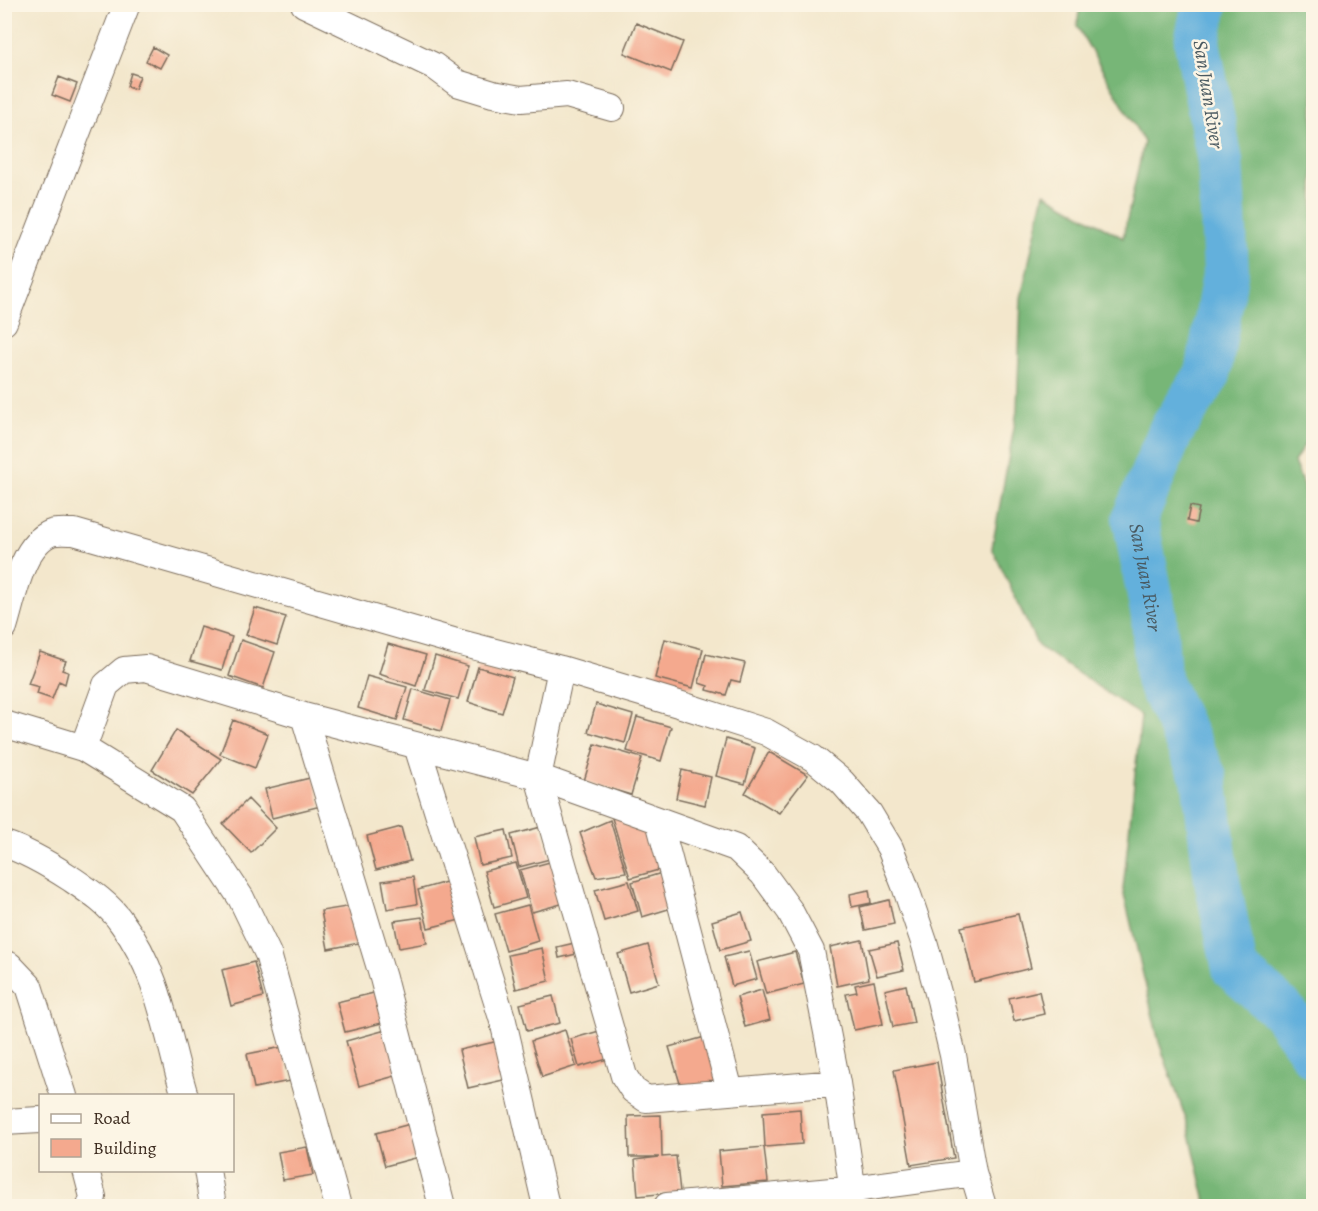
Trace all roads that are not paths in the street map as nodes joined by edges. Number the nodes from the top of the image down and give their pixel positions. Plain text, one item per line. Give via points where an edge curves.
1 (127, 4) edge
2 (304, 4) edge
3 (612, 108) dead end
4 (4, 322) edge
5 (4, 627) edge
6 (561, 669) junction
7 (304, 716) junction
8 (4, 724) edge
9 (417, 746) junction
10 (83, 748) junction
11 (538, 777) junction
12 (659, 821) junction
13 (4, 844) edge
14 (4, 964) edge
15 (837, 1083) junction
16 (730, 1091) junction
17 (64, 1094) edge
18 (185, 1094) edge
19 (39, 1120) edge
20 (4, 1122) edge
21 (87, 1172) edge
22 (207, 1172) edge
23 (973, 1173) junction
24 (854, 1198) edge
25 (748, 1202) edge
26 (90, 1206) edge
27 (213, 1206) edge
28 (338, 1206) edge
29 (442, 1206) edge
30 (546, 1206) edge
31 (667, 1206) edge
32 (983, 1206) edge

1 - 4 street
2 - 3 street via 434,66 457,83 521,99 567,95
5 - 6 street via 32,547 51,533 74,532
6 - 11 street
6 - 23 street via 766,732 813,758 842,782 869,813 890,848 925,945 953,1056
7 - 9 street
7 - 10 street via 146,668 124,670 106,685
7 - 29 street via 383,978
8 - 10 street
9 - 11 street
9 - 30 street via 503,1021
10 - 28 street via 182,809 241,898 268,954
11 - 12 street
11 - 16 street via 624,1076 633,1090 646,1099
12 - 15 street via 736,849 763,874 790,911 811,951
12 - 16 street
13 - 18 street via 63,873 96,895 122,921 152,977
14 - 17 street via 29,986
15 - 16 street
15 - 24 street
19 - 20 street
21 - 26 street via 93,1197
22 - 27 street
23 - 24 street
23 - 32 street
24 - 25 street
25 - 31 street

